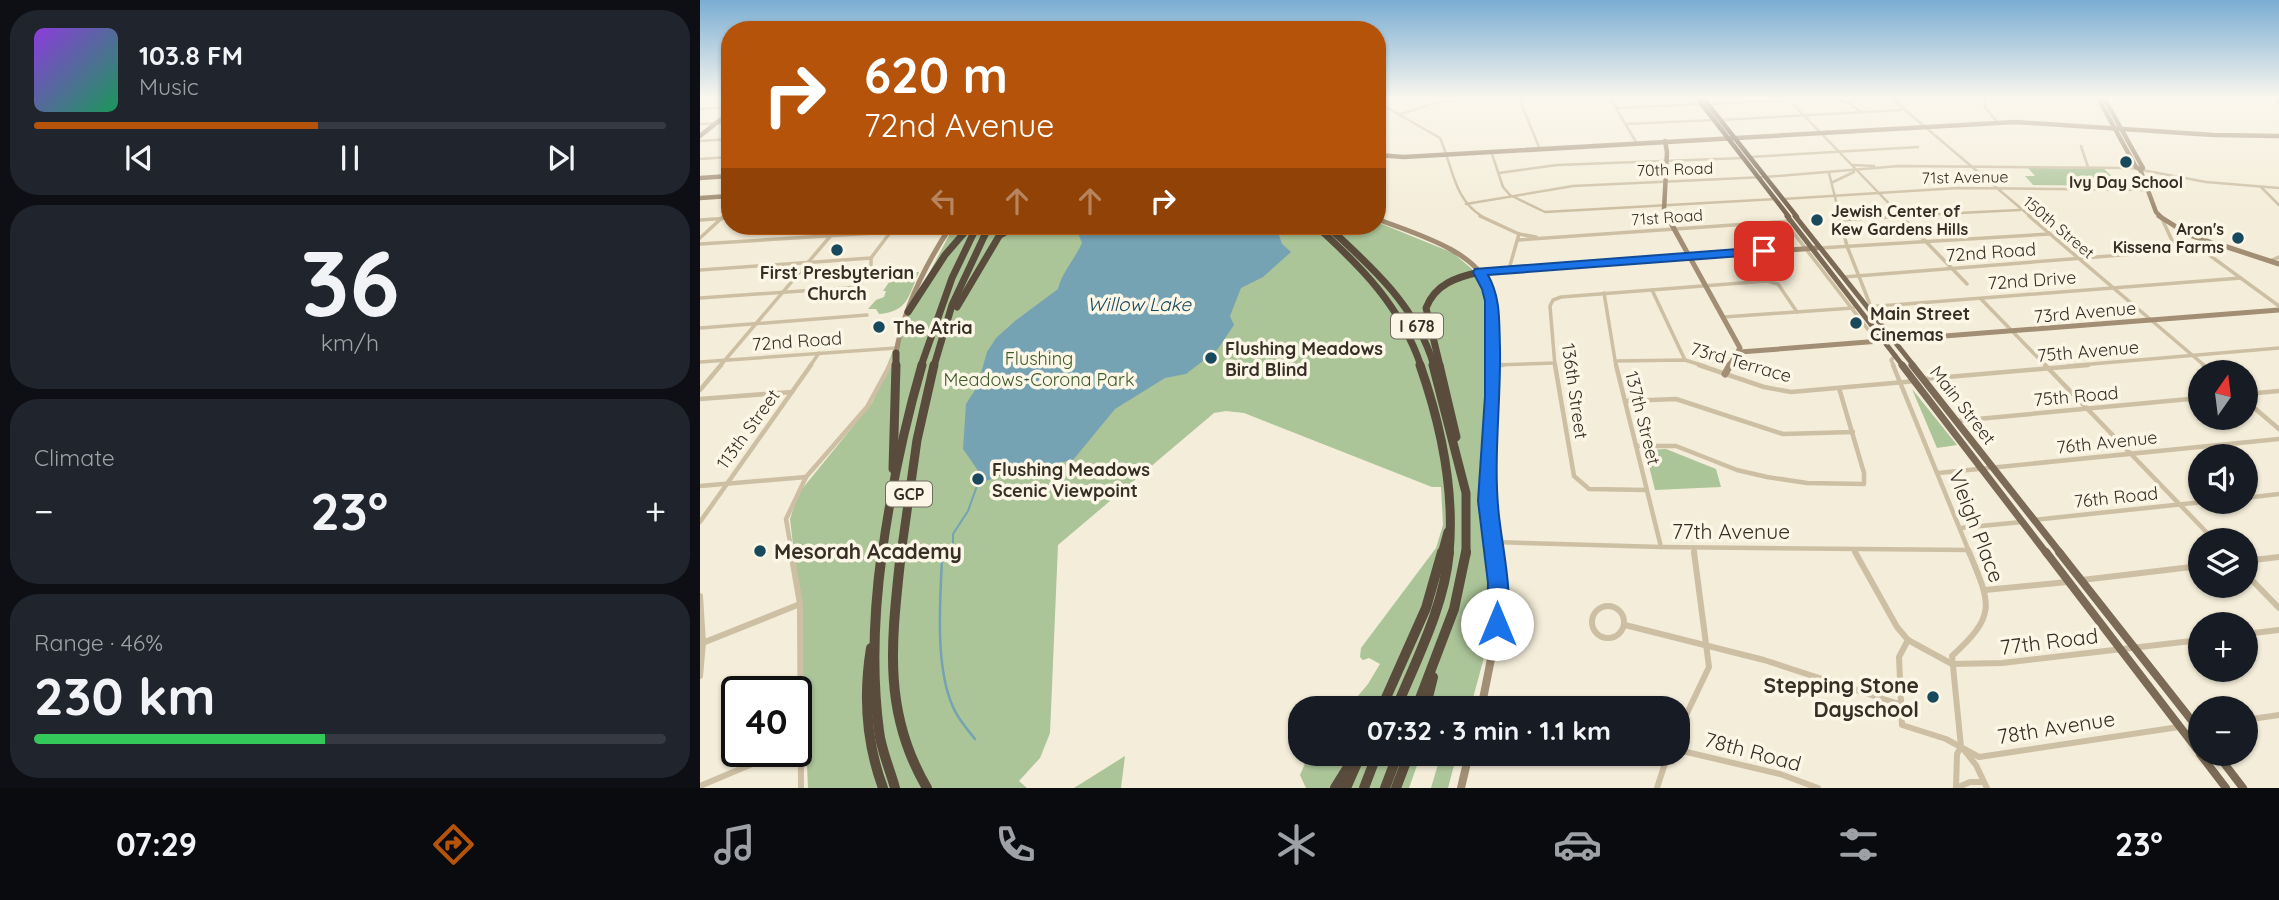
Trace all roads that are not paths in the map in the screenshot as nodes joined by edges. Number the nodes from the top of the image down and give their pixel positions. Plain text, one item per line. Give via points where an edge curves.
1 (1435, 135) edge
2 (1534, 135) edge
3 (1632, 135) edge
4 (1728, 135) edge
5 (1729, 135) edge
6 (1779, 135) edge
7 (1823, 135) edge
8 (1931, 135) edge
9 (2123, 135) edge
10 (2181, 135) edge
11 (2279, 137) edge
12 (700, 138) edge
13 (1731, 138) junction
14 (721, 139) edge
15 (1665, 141) junction
16 (1636, 142) junction
17 (2081, 146) dead end
18 (1539, 147) junction
19 (1918, 147) dead end
20 (1491, 150) junction
21 (1839, 152) junction
22 (1448, 153) junction
23 (1386, 155) edge
24 (1749, 157) junction
25 (721, 158) edge
26 (1743, 158) junction
27 (700, 159) edge
28 (1667, 162) junction
29 (1853, 165) junction
30 (1885, 166) junction
31 (1968, 166) junction
32 (2088, 167) junction
33 (2140, 170) junction
34 (1858, 171) junction
35 (1499, 173) junction
36 (1829, 173) junction
37 (721, 177) edge
38 (1762, 177) junction
39 (700, 178) edge
40 (1833, 182) junction
41 (1665, 183) junction
42 (2260, 187) junction
43 (1995, 188) junction
44 (2279, 188) edge
45 (2149, 190) junction
46 (1879, 193) junction
47 (1510, 195) junction
48 (1836, 196) junction
49 (721, 197) edge
50 (700, 198) edge
51 (1779, 199) junction
52 (1466, 204) junction
53 (2155, 204) junction
54 (1663, 205) junction
55 (2279, 205) edge
56 (2021, 210) junction
57 (1901, 216) junction
58 (720, 219) joint
59 (2162, 219) junction
60 (700, 220) edge
61 (1839, 220) junction
62 (1789, 222) junction
63 (1386, 223) edge
64 (1675, 229) junction
65 (1519, 234) junction
66 (2050, 234) junction
67 (846, 235) edge
68 (889, 235) edge
69 (946, 235) edge
70 (962, 235) edge
71 (972, 235) edge
72 (984, 235) edge
73 (999, 235) edge
74 (1003, 235) edge
75 (1325, 235) edge
76 (1326, 235) edge
77 (1337, 235) edge
78 (831, 236) junction
79 (700, 238) edge
80 (1330, 238) junction
81 (1544, 238) junction
82 (1517, 240) junction
83 (995, 241) junction
84 (1926, 241) junction
85 (700, 244) edge
86 (1847, 246) junction
87 (2225, 247) junction
88 (1813, 248) junction
89 (2201, 249) junction
90 (2177, 251) junction
91 (1690, 257) junction
92 (2279, 257) edge
93 (872, 258) junction
94 (2079, 259) junction
95 (2270, 261) junction
96 (808, 263) junction
97 (2279, 264) edge
98 (1952, 269) junction
99 (700, 270) edge
100 (1509, 270) junction
101 (1480, 272) junction
102 (1860, 275) junction
103 (1844, 277) junction
104 (2241, 278) junction
105 (1967, 284) dead end
106 (1706, 286) junction
107 (2113, 288) junction
108 (1652, 290) junction
109 (784, 292) junction
110 (1604, 293) junction
111 (700, 298) edge
112 (1981, 298) junction
113 (1866, 307) junction
114 (1852, 308) junction
115 (2279, 308) edge
116 (908, 312) junction
117 (1797, 312) junction
118 (867, 315) dead end
119 (1724, 317) junction
120 (2151, 320) junction
121 (755, 324) junction
122 (947, 325) junction
123 (700, 328) edge
124 (2013, 331) junction
125 (1889, 342) junction
126 (2279, 348) edge
127 (896, 350) junction
128 (820, 353) junction
129 (1739, 354) junction
130 (1896, 355) junction
131 (2193, 355) junction
132 (726, 360) junction
133 (1685, 360) junction
134 (2199, 360) edge
135 (1615, 361) junction
136 (700, 362) edge
137 (1555, 363) junction
138 (1493, 365) junction
139 (2048, 368) junction
140 (1725, 374) junction
141 (1918, 380) junction
142 (1900, 383) junction
143 (1839, 388) junction
144 (700, 390) edge
145 (2279, 391) edge
146 (792, 392) junction
147 (2258, 393) edge
148 (700, 399) edge
149 (2188, 399) edge
150 (1625, 401) junction
151 (2087, 409) junction
152 (2258, 411) edge
153 (1955, 421) junction
154 (2279, 429) edge
155 (1853, 432) junction
156 (2279, 439) edge
157 (1636, 446) junction
158 (1457, 454) junction
159 (2131, 454) junction
160 (1992, 467) junction
161 (1982, 468) junction
162 (1938, 473) junction
163 (806, 477) junction
164 (894, 482) junction
165 (725, 483) junction
166 (700, 486) edge
167 (1646, 490) junction
168 (2279, 494) edge
169 (2258, 496) edge
170 (2188, 504) edge
171 (2180, 505) junction
172 (1452, 519) junction
173 (2032, 520) junction
174 (700, 522) edge
175 (2023, 522) junction
176 (1960, 528) junction
177 (2202, 528) edge
178 (1494, 542) junction
179 (1661, 547) junction
180 (1693, 548) junction
181 (1854, 549) junction
182 (1969, 550) junction
183 (2279, 557) edge
184 (2258, 559) edge
185 (2188, 567) edge
186 (2080, 580) junction
187 (2069, 581) junction
188 (2258, 586) edge
189 (1985, 590) junction
190 (700, 596) edge
191 (800, 604) junction
192 (2279, 608) edge
193 (1625, 625) junction
194 (2279, 630) edge
195 (2258, 632) edge
196 (873, 638) junction
197 (1908, 640) junction
198 (2188, 641) edge
199 (701, 643) edge
200 (1706, 643) junction
201 (2133, 648) junction
202 (2122, 649) junction
203 (1438, 654) junction
204 (1952, 664) junction
205 (700, 676) edge
206 (799, 676) edge
207 (1387, 696) edge
208 (1401, 696) edge
209 (1421, 696) edge
210 (1428, 696) edge
211 (1483, 696) edge
212 (1900, 704) junction
213 (1690, 707) edge
214 (2279, 715) edge
215 (2188, 716) edge
216 (2258, 718) edge
217 (2180, 727) junction
218 (2188, 738) edge
219 (1961, 747) junction
220 (1690, 753) edge
221 (1350, 766) edge
222 (1354, 766) edge
223 (1372, 766) edge
224 (1393, 766) edge
225 (1404, 766) edge
226 (1466, 766) edge
227 (1664, 766) edge
228 (2209, 766) edge
229 (2226, 766) edge
230 (745, 767) edge
231 (800, 767) edge
232 (1985, 785) edge
233 (700, 786) edge
234 (801, 788) edge
235 (883, 788) edge
236 (895, 788) edge
237 (927, 788) edge
238 (1335, 788) edge
239 (1346, 788) edge
240 (1364, 788) edge
241 (1385, 788) edge
242 (1396, 788) edge
243 (1461, 788) edge
244 (1657, 788) edge
245 (1818, 788) edge
246 (2226, 788) edge
247 (2243, 788) edge

1 - 22 street
2 - 18 street
3 - 16 street
4 - 13 main road, Main Street
5 - 13 main road, Main Street
6 - 13 street
7 - 21 street
8 - 31 street, 150th Street
9 - 33 street via 2143,167
10 - 11 street
12 - 14 street
13 - 15 street
13 - 24 main road, Main Street
13 - 26 main road, Main Street
15 - 16 street
15 - 28 street
16 - 18 street
17 - 32 street
18 - 20 street
19 - 21 street
20 - 22 street
20 - 35 street
21 - 24 street
21 - 29 street
22 - 23 street
22 - 52 street
24 - 38 main road, Main Street
25 - 27 street
26 - 28 street
26 - 38 main road, Main Street
28 - 35 street
28 - 41 street
29 - 30 street, 70th Road
29 - 34 street
30 - 31 street, 70th Road
30 - 34 street, 70th Road
31 - 32 street, 70th Road
31 - 43 street, 150th Street
32 - 33 street, 70th Road
33 - 42 street
33 - 45 street
34 - 36 street, 70th Road
34 - 40 street
34 - 46 street
35 - 47 street
36 - 38 street, 70th Road
36 - 40 street
37 - 39 street
38 - 41 street, 70th Road
38 - 51 main road, Main Street
40 - 48 street
41 - 47 street, 70th Road via 1573,186
41 - 54 street
42 - 44 street
42 - 55 street
43 - 45 street, 71st Avenue
43 - 46 street, 71st Avenue
43 - 56 street, 150th Street
45 - 53 street
46 - 48 street, 71st Avenue
46 - 57 street
47 - 52 street, 70th Road
47 - 54 street, 71st Avenue via 1545,212
48 - 51 street, 71st Avenue
48 - 61 street
49 - 50 street
51 - 54 street, 71st Avenue
51 - 62 main road, Main Street
51 - 88 main road, Main Street
52 - 65 street
53 - 59 street
53 - 87 street via 2178,227
54 - 64 street
56 - 57 street
56 - 66 street, 150th Street
57 - 61 street
57 - 84 street
58 - 60 street
58 - 79 street
59 - 87 street via 2189,235
59 - 90 street
61 - 86 street
62 - 64 street, 71st Road
62 - 88 main road, Main Street
63 - 101 street via 1446,247
64 - 81 street, 71st Road
64 - 91 street
65 - 81 street, 71st Road
65 - 82 street
66 - 84 street
66 - 94 street, 150th Street
67 - 78 street
68 - 93 street
69 - 116 street
70 - 116 highway
71 - 164 highway, GCP via 933,327
72 - 122 highway, GCP
73 - 83 highway
74 - 83 highway
75 - 80 highway
76 - 80 highway, I 678
77 - 158 highway, I 678 via 1382,278 1419,329
78 - 85 street
78 - 96 street
80 - 172 highway, I 678 via 1384,293 1414,345 1445,463
81 - 82 street, 71st Road
82 - 100 street
83 - 122 highway
84 - 86 street
84 - 98 street
86 - 88 street
86 - 102 street
87 - 89 street, 72nd Road
87 - 95 street
88 - 91 street
88 - 103 main road, Main Street
88 - 113 main road, Main Street
88 - 114 street, Main Street
89 - 90 street, 72nd Road
89 - 104 street
90 - 94 street, 72nd Road
91 - 100 street
91 - 106 street
92 - 95 street
93 - 96 street
93 - 109 street via 859,287
94 - 98 street, 72nd Road
94 - 107 street, 150th Street
95 - 97 street
96 - 99 street
96 - 109 street
98 - 102 street, 72nd Road
98 - 105 street
100 - 101 street
101 - 138 street via 1492,301
101 - 158 highway via 1442,285 1426,308 1455,427
102 - 103 street, 72nd Road
102 - 113 street
103 - 113 main road, Main Street
104 - 107 street, 72nd Drive
104 - 115 street
106 - 108 street
106 - 117 street via 1774,282
106 - 119 street
107 - 112 street, 72nd Drive
107 - 120 street, 150th Street
108 - 110 street
108 - 133 street
109 - 111 street
109 - 121 street
110 - 135 street, 137th Street
110 - 137 street, 136th Street via 1553,300
112 - 113 street, 72nd Drive
112 - 124 street
113 - 114 street, 72nd Drive
113 - 125 main road, Main Street
114 - 117 street, 72nd Drive
114 - 125 street, Main Street via 1873,336
115 - 120 street, 73rd Avenue
116 - 127 street
117 - 119 street, 72nd Drive
118 - 121 street
119 - 129 street
120 - 124 street, 73rd Avenue
120 - 131 street, 150th Street
121 - 123 street
121 - 132 street
122 - 237 highway, GCP via 913,471 893,643 899,727
124 - 125 street, 73rd Avenue
124 - 139 street
125 - 129 street, 73rd Avenue
125 - 130 main road, Main Street
125 - 141 main road, Main Street
126 - 131 street, 75th Avenue
127 - 128 street, 72nd Road
127 - 163 street via 867,407
127 - 164 highway
128 - 132 street, 72nd Road
128 - 146 street, 113th Street
129 - 140 street
130 - 141 main road, Main Street
130 - 142 street, Vleigh Place via 1891,360
131 - 134 street, 150th Street
131 - 139 street, 75th Avenue
132 - 136 street, 72nd Road
132 - 144 street
133 - 135 street, 73rd Terrace
133 - 140 street, 73rd Terrace
135 - 150 street, 137th Street
137 - 138 street
137 - 167 street, 136th Street via 1579,484 1599,491
138 - 178 street via 1488,501
139 - 141 street, 75th Avenue
139 - 151 street
140 - 143 street, 73rd Terrace via 1780,391
141 - 142 street, 75th Avenue
141 - 153 main road, Main Street
141 - 161 main road, Main Street
142 - 143 street, 73rd Terrace
142 - 162 street, Vleigh Place
143 - 155 street
145 - 147 street
146 - 148 street
146 - 165 street, 113th Street
149 - 151 street, 75th Road
150 - 155 street via 1675,399 1783,433
150 - 157 street, 137th Street
151 - 153 street, 75th Road
151 - 159 street
152 - 154 street
153 - 160 main road, Main Street
155 - 157 street via 1864,484 1776,479 1737,470 1676,446
156 - 159 street, 76th Avenue
157 - 167 street, 137th Street
158 - 203 highway, I 678 via 1466,496 1467,540 1459,592
159 - 160 street, 76th Avenue
159 - 171 street
160 - 161 street, 76th Avenue
160 - 173 main road, Main Street
161 - 162 street, 76th Avenue
161 - 175 main road, Main Street
162 - 176 street, Vleigh Place
163 - 165 street
163 - 191 street via 786,519
164 - 196 highway, GCP
165 - 166 street
165 - 174 street, 113th Street
167 - 179 street, 137th Street
168 - 169 street
170 - 171 street, 76th Road
171 - 173 street, 76th Road
171 - 177 street
172 - 207 highway via 1426,608
172 - 208 highway, I 678 via 1440,596
173 - 186 main road, Main Street
175 - 176 street
175 - 187 main road, Main Street
176 - 182 street, Vleigh Place
178 - 179 street, 77th Avenue
178 - 211 street via 1497,624
179 - 180 street, 77th Avenue
180 - 181 street, 77th Avenue
180 - 200 street
181 - 182 street, 77th Avenue
181 - 197 street
182 - 189 street, Vleigh Place
183 - 184 street
185 - 186 street
186 - 201 main road, Main Street
187 - 189 street
187 - 202 main road, Main Street
188 - 192 street
189 - 204 street, Vleigh Place via 1989,608 1984,621 1952,656
190 - 199 street
191 - 199 street
191 - 206 street
193 - 193 street via 1621,614 1608,607 1596,610 1590,619 1597,632 1607,636 1619,634
193 - 200 street
194 - 195 street
196 - 235 highway via 866,671 866,713
196 - 236 highway, GCP via 880,743
197 - 204 street, 77th Road
197 - 212 street via 1899,657
198 - 201 street, 77th Road
199 - 205 street
200 - 212 street via 1804,670
200 - 213 street via 1709,667
201 - 202 street, 77th Road
201 - 215 main road, Main Street
202 - 204 street, 77th Road
202 - 217 main road, Main Street
203 - 209 highway, I 678
203 - 210 highway
204 - 219 street
212 - 219 street, 78th Avenue via 1902,725
214 - 216 street
217 - 218 main road, Main Street
217 - 219 street, 78th Avenue via 1979,757
219 - 232 street
219 - 232 street via 1956,788 1970,782
220 - 245 street, 78th Road
221 - 238 highway
222 - 239 highway
223 - 240 highway
224 - 241 highway
225 - 242 highway
226 - 243 street
227 - 244 street
228 - 246 main road, Main Street
229 - 247 main road
230 - 233 street
231 - 234 street

